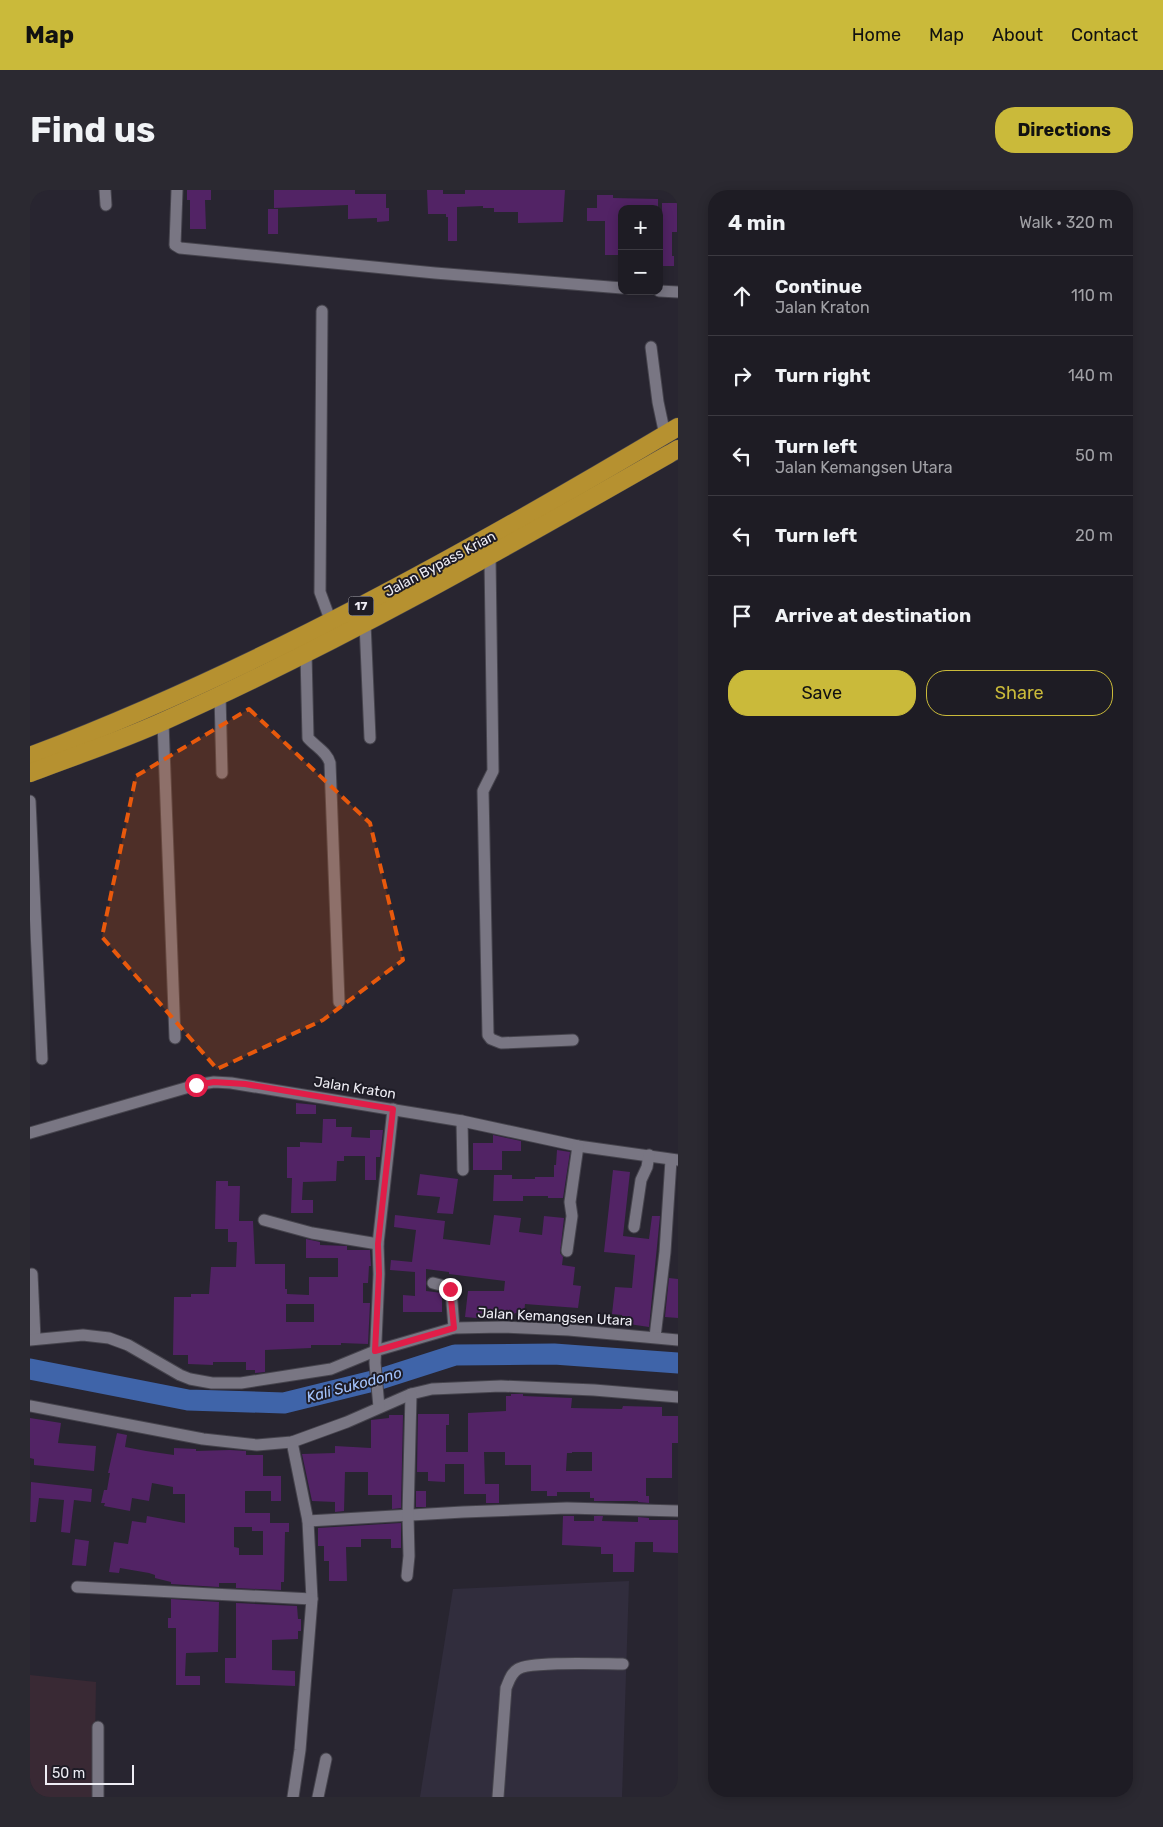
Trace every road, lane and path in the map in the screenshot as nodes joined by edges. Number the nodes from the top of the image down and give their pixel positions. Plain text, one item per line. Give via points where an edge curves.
1 (105, 190) edge
2 (176, 190) edge
3 (106, 205) dead end
4 (618, 288) edge
5 (663, 291) edge
6 (678, 292) edge
7 (322, 311) dead end
8 (651, 347) dead end
9 (672, 431) edge
10 (678, 449) edge
11 (490, 556) junction
12 (331, 622) junction
13 (366, 623) junction
14 (306, 654) junction
15 (220, 695) junction
16 (163, 722) junction
17 (370, 738) dead end
18 (30, 756) edge
19 (30, 773) edge
20 (222, 773) dead end
21 (30, 801) edge
22 (339, 1002) dead end
23 (175, 1038) dead end
24 (572, 1040) dead end
25 (42, 1059) dead end
26 (393, 1109) junction
27 (462, 1122) junction
28 (30, 1133) edge
29 (578, 1146) junction
30 (649, 1156) junction
31 (675, 1160) edge
32 (463, 1170) dead end
33 (264, 1220) dead end
34 (634, 1227) dead end
35 (378, 1244) junction
36 (567, 1251) dead end
37 (32, 1274) dead end
38 (433, 1283) dead end
39 (454, 1328) junction
40 (655, 1337) junction
41 (32, 1339) edge
42 (678, 1340) edge
43 (375, 1357) junction
44 (411, 1394) junction
45 (678, 1397) edge
46 (379, 1403) junction
47 (30, 1406) edge
48 (292, 1442) junction
49 (678, 1511) edge
50 (408, 1515) junction
51 (308, 1521) junction
52 (407, 1576) dead end
53 (77, 1587) dead end
54 (312, 1599) junction
55 (623, 1664) dead end
56 (98, 1727) dead end
57 (326, 1759) dead end
58 (98, 1797) edge
59 (293, 1797) edge
60 (318, 1797) edge
61 (498, 1797) edge

1 - 3 street
2 - 4 street via 175,246 180,248
5 - 6 street
7 - 12 street via 320,592
8 - 9 street via 658,402
9 - 12 highway, Jalan Bypass Krian / 17 via 457,556
10 - 11 highway, Jalan Bypass Krian / 17
11 - 13 highway, Jalan Bypass Krian / 17
11 - 24 street via 493,771 483,791 488,1035 501,1043
12 - 18 highway, Jalan Bypass Krian / 17 via 126,719
13 - 14 highway, Jalan Bypass Krian / 17
13 - 17 street
14 - 15 highway, Jalan Bypass Krian / 17
14 - 22 street via 308,738 328,756 330,763
15 - 16 highway, Jalan Bypass Krian / 17
15 - 20 street
16 - 19 highway, Jalan Bypass Krian / 17
16 - 23 street
21 - 25 street
26 - 27 street, Jalan Kraton
26 - 28 street, Jalan Kraton via 245,1084 214,1082
26 - 35 street
27 - 29 street, Jalan Kraton
27 - 32 street
29 - 30 street, Jalan Kraton
29 - 36 street
30 - 31 street, Jalan Kraton
30 - 34 street via 641,1180
31 - 40 street
33 - 35 street
35 - 43 street
37 - 41 street
38 - 39 street via 451,1290
39 - 40 street, Jalan Kemangsen Utara via 560,1329
39 - 43 street, Jalan Kemangsen Utara
40 - 42 street, Jalan Kemangsen Utara
41 - 43 street, Jalan Kemangsen Utara via 83,1335 109,1338 128,1345 180,1375 212,1383 241,1383 331,1369
43 - 46 street
44 - 45 street via 432,1388 501,1386
44 - 46 street
44 - 50 street
46 - 48 street via 347,1422
47 - 48 street via 203,1439 244,1444
48 - 51 street
49 - 50 street via 567,1508
50 - 51 street
50 - 52 street
51 - 54 street
53 - 54 street
54 - 59 street
55 - 61 street via 533,1664 516,1670 506,1688
56 - 58 street
57 - 60 street

